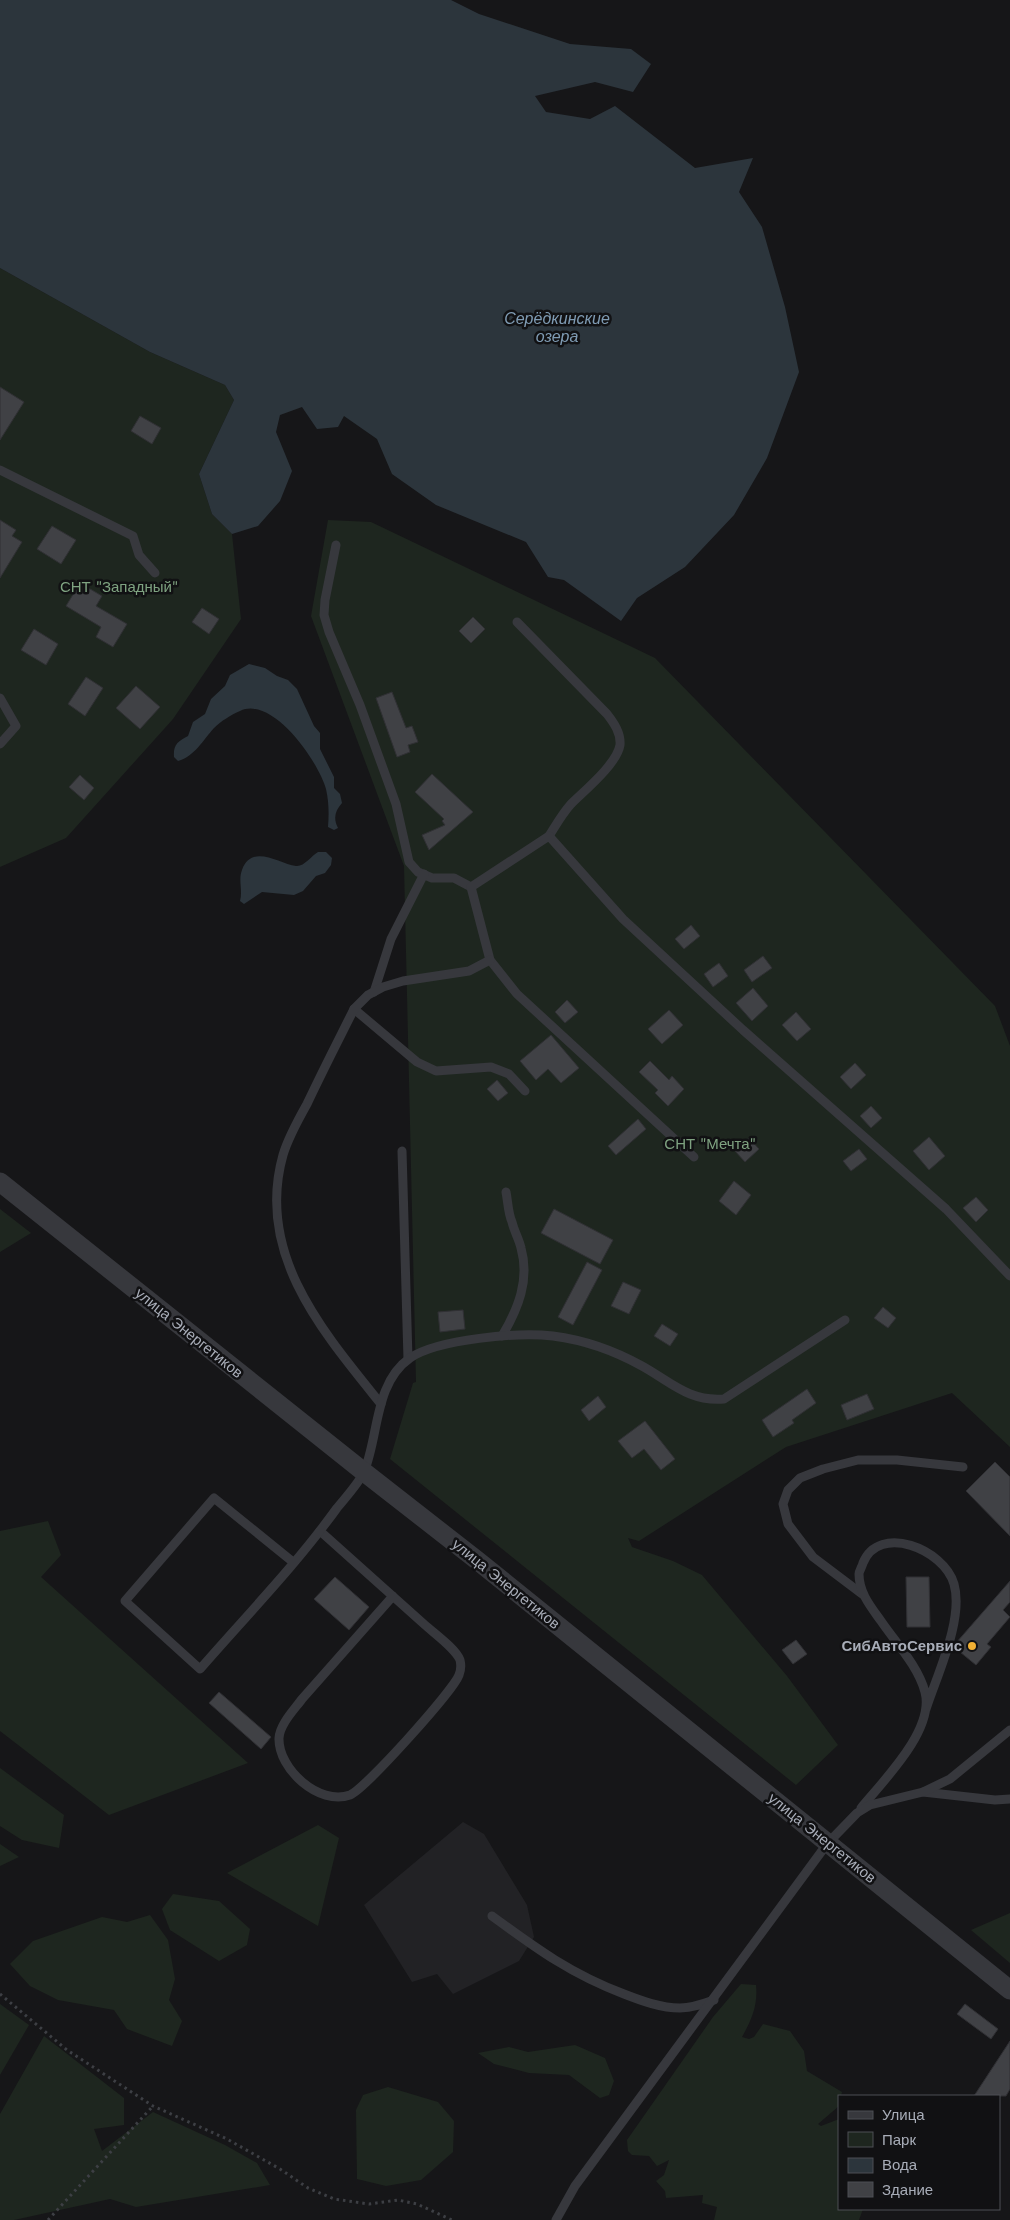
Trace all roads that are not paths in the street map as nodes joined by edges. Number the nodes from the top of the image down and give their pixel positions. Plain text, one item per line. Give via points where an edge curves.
1 (0, 470) edge
2 (336, 545) dead end
3 (155, 573) dead end
4 (517, 622) dead end
5 (0, 698) edge
6 (0, 744) edge
7 (549, 836) junction
8 (424, 874) junction
9 (471, 887) junction
10 (490, 960) junction
11 (374, 992) junction
12 (354, 1009) junction
13 (525, 1091) dead end
14 (402, 1151) dead end
15 (694, 1157) dead end
16 (0, 1182) edge
17 (506, 1192) dead end
18 (1010, 1276) edge
19 (845, 1320) dead end
20 (502, 1336) junction
21 (408, 1359) junction
22 (381, 1404) junction
23 (963, 1467) dead end
24 (364, 1472) junction
25 (320, 1531) junction
26 (293, 1562) junction
27 (862, 1594) junction
28 (393, 1596) junction
29 (926, 1709) junction
30 (1010, 1730) edge
31 (924, 1792) junction
32 (1010, 1798) edge
33 (856, 1813) junction
34 (827, 1844) junction
35 (492, 1916) dead end
36 (1010, 1990) edge
37 (714, 2000) junction
38 (556, 2220) edge

1 - 3 lane via 132,536 139,555
2 - 8 lane via 325,600 327,624 396,804 409,862
4 - 7 lane via 608,714 617,728 620,746 594,783 561,816
5 - 6 lane via 16,726
7 - 9 lane
7 - 18 lane via 623,919 946,1209
8 - 9 lane via 432,878 454,878
8 - 11 lane via 391,939
9 - 10 lane
10 - 11 lane via 469,971 403,981
10 - 15 lane via 517,994
11 - 12 lane
12 - 13 lane via 417,1062 436,1071 491,1066 509,1074
12 - 22 lane via 283,1153 276,1185 276,1217 291,1275 311,1312
14 - 21 lane
16 - 24 street, улица Энергетиков
17 - 20 lane via 524,1269 522,1294
19 - 20 lane via 724,1399 708,1400 693,1397 612,1351 582,1341 528,1334
20 - 21 lane via 427,1348
21 - 22 lane via 394,1376
22 - 24 lane
23 - 27 lane via 897,1460 858,1460 800,1478 788,1490 783,1504 788,1524 813,1557
24 - 25 lane
24 - 34 street, улица Энергетиков
25 - 26 lane
25 - 28 lane
26 - 26 lane via 214,1498 124,1601 200,1669
27 - 29 lane via 916,1672 925,1692
27 - 29 lane via 859,1573 866,1556 880,1545 898,1543 915,1547 946,1566 954,1584 956,1601 953,1626
28 - 28 lane via 302,1699 279,1736 280,1751 293,1772 313,1789 331,1797 350,1795 366,1783 443,1698 460,1674 460,1659 456,1653
29 - 33 lane via 906,1753
30 - 31 lane via 950,1779
31 - 32 lane via 995,1800
31 - 33 lane via 870,1805
33 - 34 lane
34 - 36 street, улица Энергетиков
34 - 37 lane
35 - 37 lane via 557,1963 592,1982 638,2000 663,2006 695,2007
37 - 38 lane via 575,2186

